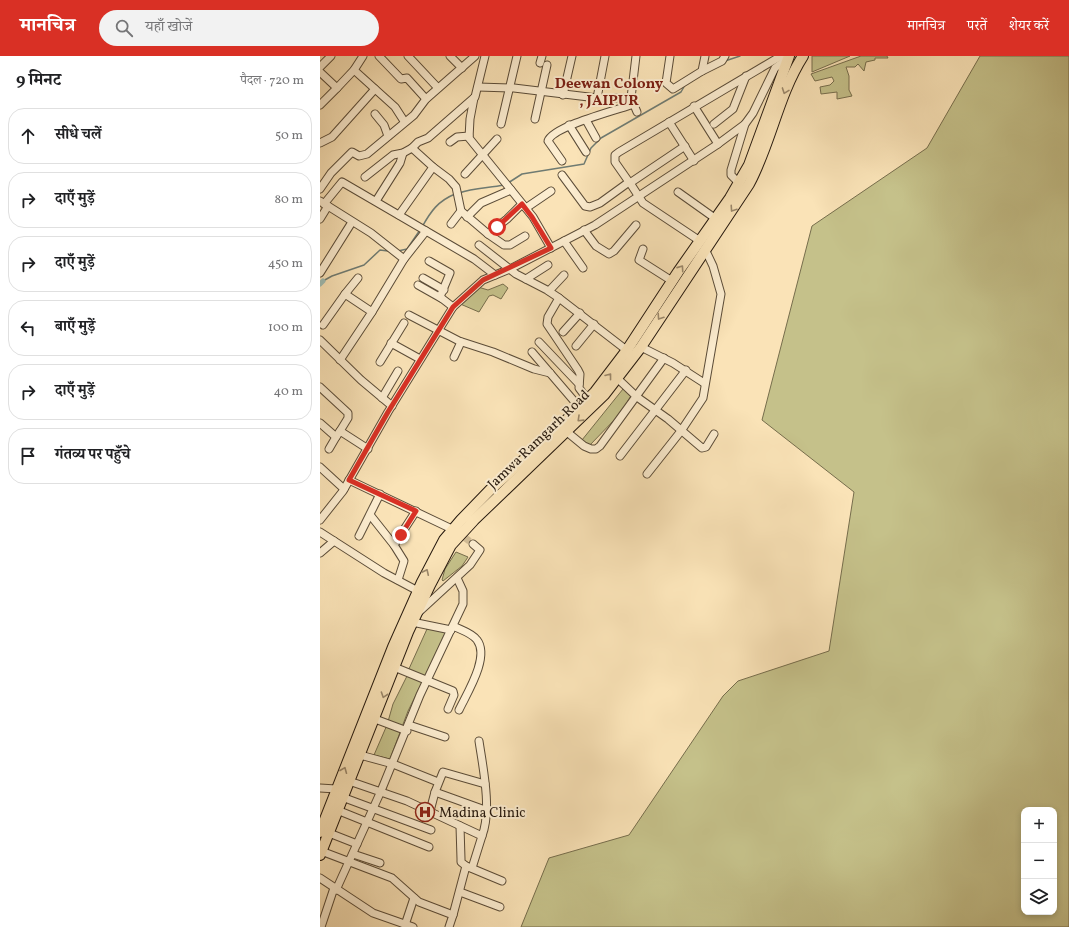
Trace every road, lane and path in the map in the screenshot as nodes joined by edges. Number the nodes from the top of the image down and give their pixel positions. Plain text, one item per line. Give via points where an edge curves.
1 (331, 56) edge
2 (363, 56) edge
3 (379, 56) edge
4 (408, 56) edge
5 (450, 56) edge
6 (475, 56) edge
7 (485, 56) edge
8 (517, 56) edge
9 (572, 56) edge
10 (605, 56) edge
11 (636, 56) edge
12 (670, 56) edge
13 (705, 56) edge
14 (725, 56) edge
15 (802, 56) edge
16 (786, 57) edge
17 (543, 61) edge
18 (320, 67) edge
19 (462, 68) junction
20 (354, 70) junction
21 (702, 71) junction
22 (320, 72) edge
23 (746, 76) junction
24 (478, 87) junction
25 (337, 88) junction
26 (438, 88) junction
27 (375, 89) junction
28 (510, 89) junction
29 (540, 93) junction
30 (563, 95) junction
31 (474, 98) junction
32 (597, 98) junction
33 (426, 99) junction
34 (632, 101) junction
35 (320, 105) edge
36 (694, 106) junction
37 (637, 112) dead end
38 (375, 114) dead end
39 (535, 119) dead end
40 (586, 120) junction
41 (404, 121) junction
42 (669, 122) junction
43 (501, 124) dead end
44 (714, 124) dead end
45 (746, 124) junction
46 (569, 125) junction
47 (388, 136) junction
48 (469, 136) junction
49 (596, 138) dead end
50 (497, 139) dead end
51 (450, 142) dead end
52 (320, 143) edge
53 (718, 144) junction
54 (686, 146) junction
55 (412, 148) junction
56 (586, 152) dead end
57 (403, 153) junction
58 (482, 155) junction
59 (562, 161) dead end
60 (694, 161) junction
61 (433, 167) junction
62 (465, 174) dead end
63 (562, 175) dead end
64 (365, 177) dead end
65 (629, 183) junction
66 (739, 183) junction
67 (320, 189) edge
68 (510, 189) junction
69 (551, 191) dead end
70 (678, 192) dead end
71 (638, 196) junction
72 (376, 201) junction
73 (324, 204) edge
74 (524, 206) junction
75 (461, 211) junction
76 (399, 215) junction
77 (467, 218) junction
78 (320, 219) edge
79 (716, 219) junction
80 (352, 222) junction
81 (451, 224) dead end
82 (636, 225) dead end
83 (423, 230) junction
84 (584, 230) junction
85 (488, 234) junction
86 (525, 236) dead end
87 (564, 241) junction
88 (479, 245) dead end
89 (702, 245) junction
90 (551, 248) junction
91 (643, 249) dead end
92 (404, 259) junction
93 (429, 261) dead end
94 (548, 265) dead end
95 (583, 268) dead end
96 (510, 269) junction
97 (320, 273) edge
98 (495, 275) junction
99 (564, 275) dead end
100 (358, 278) dead end
101 (423, 278) dead end
102 (526, 279) junction
103 (672, 281) junction
104 (418, 285) dead end
105 (444, 290) junction
106 (549, 291) junction
107 (345, 294) junction
108 (441, 298) junction
109 (559, 298) junction
110 (453, 307) junction
111 (372, 312) junction
112 (580, 313) junction
113 (409, 315) dead end
114 (404, 323) dead end
115 (594, 324) junction
116 (323, 325) dead end
117 (437, 331) junction
118 (563, 332) dead end
119 (320, 340) edge
120 (461, 342) junction
121 (539, 342) dead end
122 (391, 343) junction
123 (576, 346) dead end
124 (641, 347) junction
125 (532, 352) dead end
126 (630, 353) junction
127 (454, 357) dead end
128 (664, 358) junction
129 (420, 359) junction
130 (340, 360) junction
131 (380, 362) dead end
132 (686, 370) junction
133 (398, 371) dead end
134 (550, 373) junction
135 (617, 378) junction
136 (704, 383) junction
137 (579, 384) junction
138 (320, 386) edge
139 (637, 397) junction
140 (382, 398) junction
141 (588, 400) junction
142 (392, 406) junction
143 (580, 408) junction
144 (656, 410) junction
145 (320, 423) edge
146 (681, 431) junction
147 (567, 432) junction
148 (338, 434) junction
149 (714, 434) dead end
150 (329, 449) dead end
151 (368, 449) junction
152 (620, 456) dead end
153 (320, 467) edge
154 (647, 474) dead end
155 (349, 480) junction
156 (344, 489) junction
157 (380, 494) junction
158 (416, 511) junction
159 (371, 516) junction
160 (320, 520) edge
161 (320, 532) edge
162 (459, 533) junction
163 (359, 536) dead end
164 (334, 541) junction
165 (474, 544) dead end
166 (394, 545) junction
167 (320, 552) edge
168 (457, 578) junction
169 (398, 580) junction
170 (418, 591) junction
171 (414, 619) junction
172 (452, 628) junction
173 (394, 667) junction
174 (427, 680) junction
175 (448, 709) dead end
176 (459, 710) dead end
177 (375, 719) junction
178 (408, 728) junction
179 (445, 737) dead end
180 (479, 741) dead end
181 (360, 755) junction
182 (392, 764) junction
183 (349, 781) junction
184 (438, 782) junction
185 (485, 784) junction
186 (320, 788) edge
187 (381, 791) junction
188 (435, 792) junction
189 (339, 793) junction
190 (374, 808) junction
191 (337, 810) junction
192 (486, 810) junction
193 (430, 811) junction
194 (367, 822) junction
195 (460, 826) junction
196 (432, 830) dead end
197 (324, 833) edge
198 (482, 836) junction
199 (357, 844) junction
200 (429, 847) dead end
201 (321, 853) edge
202 (353, 854) junction
203 (349, 862) junction
204 (380, 863) dead end
205 (469, 867) junction
206 (320, 878) edge
207 (502, 881) dead end
208 (335, 889) junction
209 (460, 892) junction
210 (414, 898) junction
211 (500, 907) dead end
212 (452, 915) junction
213 (405, 925) junction
214 (321, 927) edge
215 (413, 927) edge
216 (449, 927) edge

1 - 18 street
2 - 20 street
3 - 33 street via 401,79 407,78
4 - 26 street
5 - 19 street
6 - 19 street
7 - 24 street
8 - 28 street
9 - 30 street
10 - 32 street
11 - 34 street
12 - 21 street via 666,83 671,89
13 - 21 street
14 - 21 street via 722,61
15 -> 89 highway, Jamwa Ramgarh Road via 788,84 756,172 735,207
16 - 23 street
16 - 45 street via 776,68
16 - 66 highway, Jamwa Ramgarh Road via 748,165
17 - 29 street
19 - 26 street
20 - 25 street
20 - 27 street
22 - 25 street
23 - 36 street
23 - 44 street via 733,109
24 - 28 street
24 - 31 street
25 - 35 street
26 - 33 street
27 - 41 street via 395,108
27 - 52 street via 332,138
28 - 29 street
28 - 43 street
29 - 30 street
29 - 39 street
30 - 32 street
31 - 48 street
31 - 55 street via 428,138
32 - 34 street
33 - 41 street via 414,115
34 - 37 street
34 - 40 street
36 - 42 street
36 - 53 street
38 - 47 street via 384,125
40 - 46 street
40 - 49 street
41 - 47 street
42 - 54 street
42 - 65 street via 615,155 615,162
45 - 53 street
45 - 66 street via 731,170
46 - 56 street
46 - 59 street via 548,139
47 - 67 street via 367,154 359,156 352,152 331,173
48 - 51 street via 457,137
48 - 58 street
50 - 58 street
53 - 60 street
54 - 60 street
54 - 65 street
55 - 57 street
55 - 61 street
57 - 64 street via 393,155
57 - 72 street
58 - 62 street
58 - 68 street
60 - 71 street
61 - 75 street via 449,180 457,191
61 - 76 street
63 - 65 street via 587,208 600,203
65 - 71 street
66 - 79 highway, Jamwa Ramgarh Road
68 - 74 street
68 - 77 street via 481,202
69 - 74 street
70 - 79 street
71 - 84 street
71 - 89 street via 643,203
72 - 73 street via 342,182
72 - 76 street
73 - 78 street
73 - 80 street
74 - 85 street
74 - 90 street
75 - 77 street
75 - 81 street
76 - 83 street
77 - 85 street
79 - 89 highway, Jamwa Ramgarh Road
80 - 92 street
80 - 97 street
82 - 84 street via 610,254 596,246
83 - 92 street
83 - 98 street via 474,259
84 - 87 street
85 - 86 street via 504,245
87 - 90 street
87 - 95 street
88 - 96 street
103 -> 89 highway, Jamwa Ramgarh Road
89 -> 124 highway, Jamwa Ramgarh Road
89 - 136 street via 713,266 721,294
90 - 96 street
91 - 103 street via 640,260
92 - 111 street
93 - 105 street via 450,273
94 - 102 street
96 - 98 street
96 - 102 street
98 - 110 street via 483,280
99 - 106 street
100 - 107 street
101 - 105 street
102 - 106 street
103 - 126 highway, Jamwa Ramgarh Road
104 - 108 street
105 - 108 street
106 - 109 street
107 - 111 street
107 - 116 street
108 - 110 street
109 - 112 street
109 - 137 street via 548,317 547,324 580,374
110 - 117 street
111 - 130 street
112 - 115 street
112 - 118 street
113 - 117 street
114 - 122 street
115 - 123 street
115 - 126 street
117 - 120 street
117 - 129 street
119 - 130 street
120 - 127 street
120 - 134 street
121 - 137 street
122 - 129 street
122 - 131 street
124 - 126 highway, Jamwa Ramgarh Road
124 - 128 street
125 - 134 street
126 - 135 highway, Jamwa Ramgarh Road
141 -> 126 highway, Jamwa Ramgarh Road
128 - 132 street
128 - 139 street
129 - 142 street
130 - 140 street
132 - 136 street
132 - 144 street
133 - 140 street
134 - 143 street
135 - 139 street
135 -> 147 highway, Jamwa Ramgarh Road via 594,406
136 - 146 street via 703,398
137 - 141 street
138 - 148 street via 348,413 348,418
139 - 144 street
139 - 147 street via 596,449 584,446
140 - 142 street
141 - 143 highway, Jamwa Ramgarh Road
142 - 151 street
143 - 162 highway, Jamwa Ramgarh Road via 491,489
144 - 146 street
144 - 152 street
145 - 148 street
146 - 149 street via 702,448 706,447
146 - 154 street
147 - 162 highway, Jamwa Ramgarh Road
148 - 150 street
148 - 151 street
151 - 155 street
153 - 156 street
155 - 156 street
155 - 157 street
156 - 160 street
157 - 158 street
157 - 159 street
158 - 162 street
158 - 166 street
159 - 163 street
159 - 166 street
161 - 164 street
170 -> 162 highway, Jamwa Ramgarh Road via 438,549
162 - 171 highway, Jamwa Ramgarh Road via 443,558
164 - 167 street
164 - 169 street
165 - 168 street via 480,550
166 - 169 street via 404,561
168 - 171 street
168 - 172 street via 463,591 463,604
169 - 170 street
189 -> 170 highway, Jamwa Ramgarh Road
171 - 172 street
171 - 173 highway, Jamwa Ramgarh Road
172 - 174 street
172 - 176 street via 474,636 482,652 480,664
173 - 174 street
173 -> 177 highway, Jamwa Ramgarh Road
174 - 175 street via 453,691 454,695
174 - 178 street
177 - 178 street
177 - 181 highway, Jamwa Ramgarh Road
178 - 179 street
178 - 182 street
180 - 185 street
181 - 182 street
181 - 183 highway, Jamwa Ramgarh Road
182 - 184 street
182 - 187 street
183 - 187 street
183 - 189 highway, Jamwa Ramgarh Road
184 - 185 street via 441,773 446,772
184 - 188 street
185 - 192 street
186 - 189 street
187 - 190 street
187 - 193 street
188 - 192 street
188 - 193 street
189 - 190 street
189 - 191 highway, Jamwa Ramgarh Road
189 - 197 highway, Jamwa Ramgarh Road
190 - 194 street
190 - 196 street
191 - 194 street
191 - 197 highway, Jamwa Ramgarh Road
192 - 198 street
193 - 195 street
194 - 199 street
194 - 200 street
195 - 198 street
195 - 205 street via 460,859
197 - 199 street
197 - 201 highway, Jamwa Ramgarh Road
198 - 205 street
199 - 202 street
201 - 203 street
202 - 203 street
202 - 204 street
203 - 208 street
203 - 210 street via 392,878
205 - 207 street
205 - 209 street
206 - 208 street
208 - 213 street via 373,913
208 - 214 street
209 - 211 street
209 - 212 street
210 - 212 street
210 - 213 street
212 - 216 street
213 - 215 street

